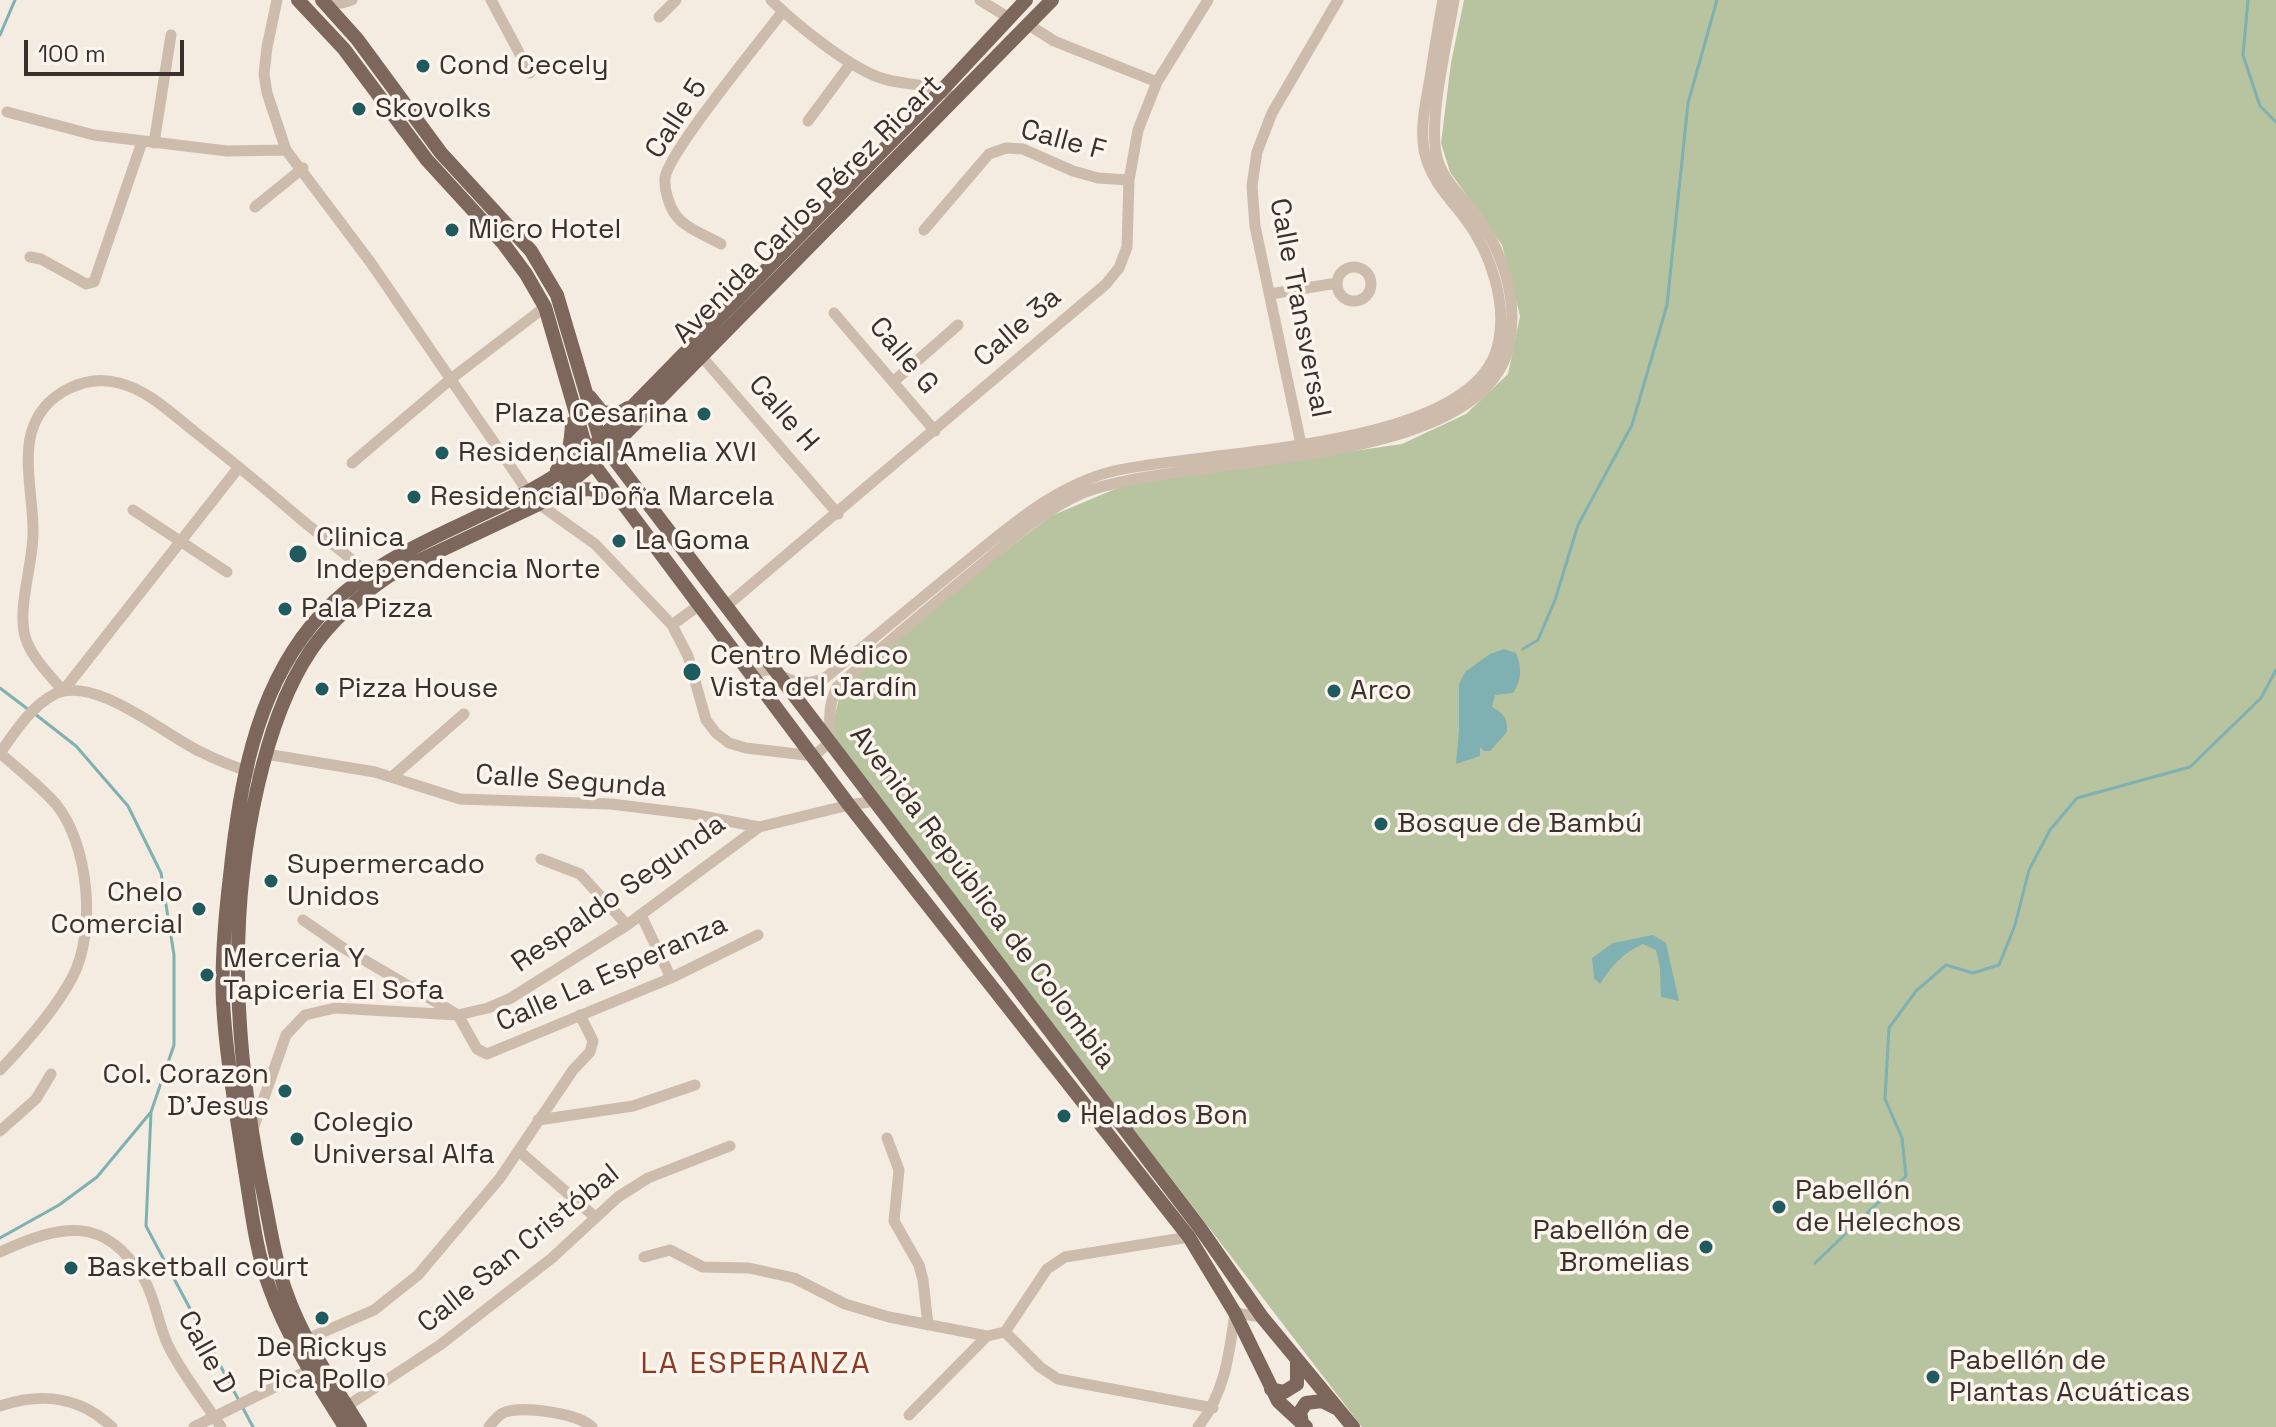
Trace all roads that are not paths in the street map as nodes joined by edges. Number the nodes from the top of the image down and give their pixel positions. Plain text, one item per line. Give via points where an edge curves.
1 (277, 0) edge
2 (298, 0) edge
3 (352, 0) edge
4 (491, 0) edge
5 (676, 0) edge
6 (771, 0) edge
7 (980, 0) edge
8 (1026, 0) edge
9 (1052, 0) edge
10 (1208, 0) edge
11 (1338, 0) edge
12 (1443, 0) edge
13 (1454, 0) edge
14 (324, 2) edge
15 (783, 11) junction
16 (659, 17) dead end
17 (1009, 18) junction
18 (1029, 25) junction
19 (171, 35) dead end
20 (851, 63) junction
21 (530, 73) dead end
22 (1157, 82) junction
23 (949, 94) junction
24 (7, 112) dead end
25 (808, 121) dead end
26 (1428, 129) junction
27 (148, 142) junction
28 (286, 150) junction
29 (303, 168) junction
30 (1129, 180) junction
31 (255, 207) dead end
32 (924, 230) dead end
33 (721, 244) dead end
34 (30, 257) dead end
35 (1337, 283) dead end
36 (1270, 294) junction
37 (545, 307) junction
38 (834, 313) dead end
39 (958, 325) dead end
40 (696, 350) junction
41 (452, 378) junction
42 (893, 382) junction
43 (586, 390) junction
44 (572, 402) junction
45 (635, 404) junction
46 (636, 423) junction
47 (935, 431) junction
48 (1302, 449) junction
49 (597, 452) junction
50 (352, 463) dead end
51 (239, 467) junction
52 (624, 473) junction
53 (532, 489) junction
54 (620, 500) junction
55 (539, 504) junction
56 (133, 510) dead end
57 (838, 514) junction
58 (180, 539) junction
59 (227, 572) dead end
60 (370, 579) junction
61 (931, 599) junction
62 (698, 606) junction
63 (725, 607) junction
64 (672, 625) junction
65 (772, 669) junction
66 (750, 674) junction
67 (63, 691) junction
68 (464, 714) dead end
69 (830, 743) junction
70 (0, 753) edge
71 (266, 754) junction
72 (814, 756) junction
73 (253, 772) junction
74 (393, 776) junction
75 (875, 801) junction
76 (849, 805) junction
77 (759, 827) junction
78 (541, 859) dead end
79 (641, 915) junction
80 (303, 920) dead end
81 (627, 925) junction
82 (758, 935) dead end
83 (671, 978) junction
84 (458, 1015) junction
85 (580, 1015) junction
86 (0, 1070) edge
87 (51, 1074) dead end
88 (695, 1085) dead end
89 (538, 1120) junction
90 (0, 1131) edge
91 (251, 1132) junction
92 (887, 1138) dead end
93 (730, 1146) dead end
94 (519, 1151) junction
95 (595, 1217) junction
96 (1189, 1237) junction
97 (0, 1252) edge
98 (644, 1257) dead end
99 (1235, 1313) junction
100 (1262, 1317) junction
101 (928, 1325) junction
102 (1005, 1332) junction
103 (987, 1336) junction
104 (307, 1339) junction
105 (1297, 1362) junction
106 (315, 1367) junction
107 (1271, 1389) junction
108 (0, 1406) edge
109 (347, 1406) junction
110 (1213, 1408) junction
111 (1340, 1410) junction
112 (909, 1415) dead end
113 (217, 1422) edge
114 (1304, 1425) edge
115 (112, 1427) edge
116 (194, 1427) edge
117 (345, 1427) edge
118 (360, 1427) edge
119 (489, 1427) edge
120 (592, 1427) edge
121 (1198, 1427) edge
122 (1353, 1427) edge

1 - 28 street via 264,74
2 - 37 main road, Avenida República de Colombia via 344,49 427,160 515,257
3 - 14 street
4 - 21 street
5 - 16 street
6 - 15 street
7 - 17 street
8 - 17 main road, Avenida Carlos Pérez Ricart
9 - 18 main road, Avenida Carlos Pérez Ricart
10 - 22 street, Calle 3a
11 - 36 street, Calle Transversal via 1272,113 1257,152 1252,186 1255,226
12 - 26 street
13 - 26 street
14 - 43 main road, Avenida República de Colombia via 441,153 531,251 557,295
15 - 20 street
15 - 33 street, Calle 5 via 678,151 665,178 674,214
17 - 23 main road, Avenida Carlos Pérez Ricart
18 - 22 street via 1054,41
18 - 23 main road, Avenida Carlos Pérez Ricart
19 - 27 street
20 - 23 street via 877,77
20 - 25 street
22 - 30 street, Calle 3a via 1138,130
23 - 40 main road, Avenida Carlos Pérez Ricart
24 - 27 street via 94,135
26 - 48 street via 1444,174 1498,252 1512,309 1509,349 1483,391 1437,421 1374,442
27 - 28 street via 227,151
27 - 34 street via 94,282 86,284
28 - 29 street
29 - 31 street
29 - 41 street
30 - 32 street, Calle F via 1098,178 1023,149 1006,148 989,154
30 - 47 street, Calle 3a via 1127,247 1119,268
35 - 36 street
36 - 48 street, Calle Transversal
37 - 41 street
37 - 44 main road, Avenida República de Colombia
38 - 42 street, Calle G
39 - 42 street
40 - 45 main road, Avenida Carlos Pérez Ricart
40 - 46 main road, Avenida Carlos Pérez Ricart
40 - 57 street, Calle H
41 - 50 street
41 - 53 street via 500,453
42 - 47 street, Calle G
43 - 45 main road via 602,412 618,414
43 - 49 main road, Avenida República de Colombia
44 - 49 main road, Avenida República de Colombia
44 - 53 main road via 567,457
45 - 49 main road, Avenida Carlos Pérez Ricart
46 - 49 main road, Avenida Carlos Pérez Ricart
46 - 52 main road via 619,450
47 - 57 street, Calle 3a
48 - 61 street via 1149,471 1082,494 1007,536
49 - 52 main road, Avenida República de Colombia
49 - 53 main road
49 - 54 main road, Avenida República de Colombia
49 - 55 main road
51 - 58 street
51 - 60 street
51 - 67 street via 154,400 115,381 87,382 58,394 38,416 28,455 34,537 24,633
52 - 63 main road, Avenida República de Colombia
53 - 60 main road via 391,557
54 - 55 main road via 584,487
54 - 62 main road, Avenida República de Colombia
55 - 60 main road
55 - 64 street via 595,544
56 - 58 street
57 - 63 street, Calle 3a
58 - 59 street
58 - 67 street
60 - 71 main road via 312,650 286,696
60 - 73 main road via 311,626 283,667 261,716
61 - 65 street via 825,678 793,681
61 - 69 street via 837,687 830,705
62 - 64 street
62 - 66 main road, Avenida República de Colombia
63 - 65 main road, Avenida República de Colombia
64 - 72 street via 688,656 706,720 716,733 746,748
65 - 66 street
65 - 69 main road, Avenida República de Colombia
66 - 72 main road, Avenida República de Colombia
67 - 70 street via 37,707
67 - 73 street via 80,690 111,701 200,752
68 - 74 street
69 - 72 street
69 - 75 main road, Avenida República de Colombia
70 - 86 street via 56,804 81,853 87,919 73,977
71 - 73 main road
71 - 74 street, Calle Segunda
72 - 76 main road, Avenida República de Colombia
73 - 91 main road via 236,956
73 - 106 main road via 238,811 224,930 226,1035 262,1264 282,1320
74 - 77 street, Calle Segunda via 460,799 611,804
75 - 76 street, Calle Segunda
75 - 100 main road, Avenida República de Colombia
76 - 77 street, Calle Segunda
76 - 96 main road, Avenida República de Colombia
77 - 79 street, Respaldo Segunda
78 - 81 street via 580,874
79 - 81 street, Respaldo Segunda
79 - 83 street
80 - 84 street
81 - 84 street, Respaldo Segunda via 511,998
82 - 83 street, Calle La Esperanza
83 - 85 street, Calle La Esperanza
84 - 85 street, Calle La Esperanza via 477,1049 487,1054
84 - 91 street, Respaldo Segunda via 335,1008 305,1015 286,1035
85 - 89 street via 593,1047
87 - 90 street via 36,1099
88 - 89 street via 633,1106
89 - 94 street
91 - 104 main road via 277,1264
92 - 101 street via 899,1170 894,1221 919,1265
93 - 95 street, Calle San Cristóbal via 648,1178
94 - 95 street
94 - 104 street via 418,1275 374,1310
95 - 109 street, Calle San Cristóbal via 552,1258 440,1345
96 - 99 main road, Avenida República de Colombia
96 - 102 street via 1065,1257 1047,1269
97 - 113 street, Calle D via 80,1228 110,1242 145,1281 167,1343
98 - 101 street via 670,1250 703,1267 749,1268 794,1278 845,1304
99 - 100 street
99 - 107 main road, Avenida República de Colombia
99 - 110 street
100 - 105 main road, Avenida República de Colombia
101 - 103 street
102 - 103 street
102 - 110 street via 1058,1379
103 - 112 street
104 - 106 main road
105 - 107 main road via 1297,1384 1284,1392
105 - 111 main road, Avenida República de Colombia
106 - 109 main road
106 - 113 street via 232,1407
106 - 117 main road
107 - 114 main road, Avenida República de Colombia
108 - 115 street via 47,1397 69,1400 91,1409
109 - 118 main road
110 - 121 street
111 - 114 main road via 1312,1400 1302,1408
111 - 122 main road, Avenida República de Colombia
113 - 116 street
119 - 120 street via 499,1414 516,1410 555,1413

